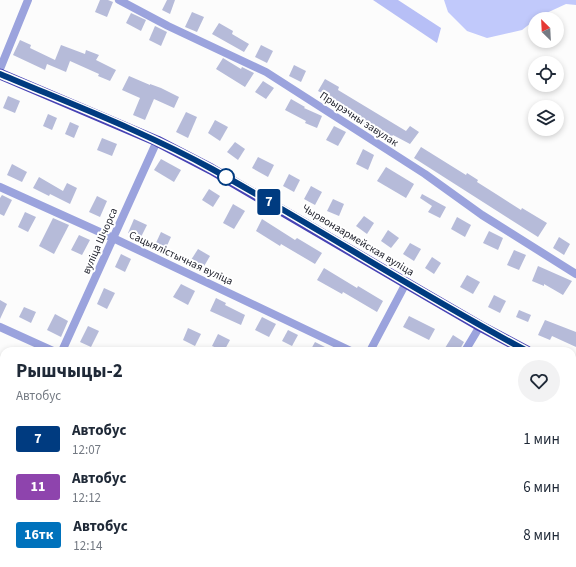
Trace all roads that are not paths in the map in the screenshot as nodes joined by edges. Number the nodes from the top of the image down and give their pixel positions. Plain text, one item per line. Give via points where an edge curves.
1 (28, 0) edge
2 (119, 0) edge
3 (0, 69) edge
4 (0, 74) edge
5 (157, 141) junction
6 (0, 187) edge
7 (113, 238) junction
8 (576, 274) edge
9 (406, 283) junction
10 (480, 326) junction
11 (0, 327) edge
12 (44, 347) edge
13 (64, 347) edge
14 (344, 347) edge
15 (372, 347) edge
16 (467, 347) edge
17 (519, 347) edge

1 - 3 street
2 - 8 street, Прырэчны завулак via 266,72
4 - 5 highway, Чырвонаармейская вуліца
5 - 7 street, вуліца Шчорса
5 - 9 highway, Чырвонаармейская вуліца via 239,184
6 - 7 street, Сацыялістычная вуліца
7 - 13 street, вуліца Шчорса
7 - 14 street, Сацыялістычная вуліца
9 - 10 highway, Чырвонаармейская вуліца
9 - 15 street
10 - 16 street
10 - 17 highway, Чырвонаармейская вуліца
11 - 12 street

